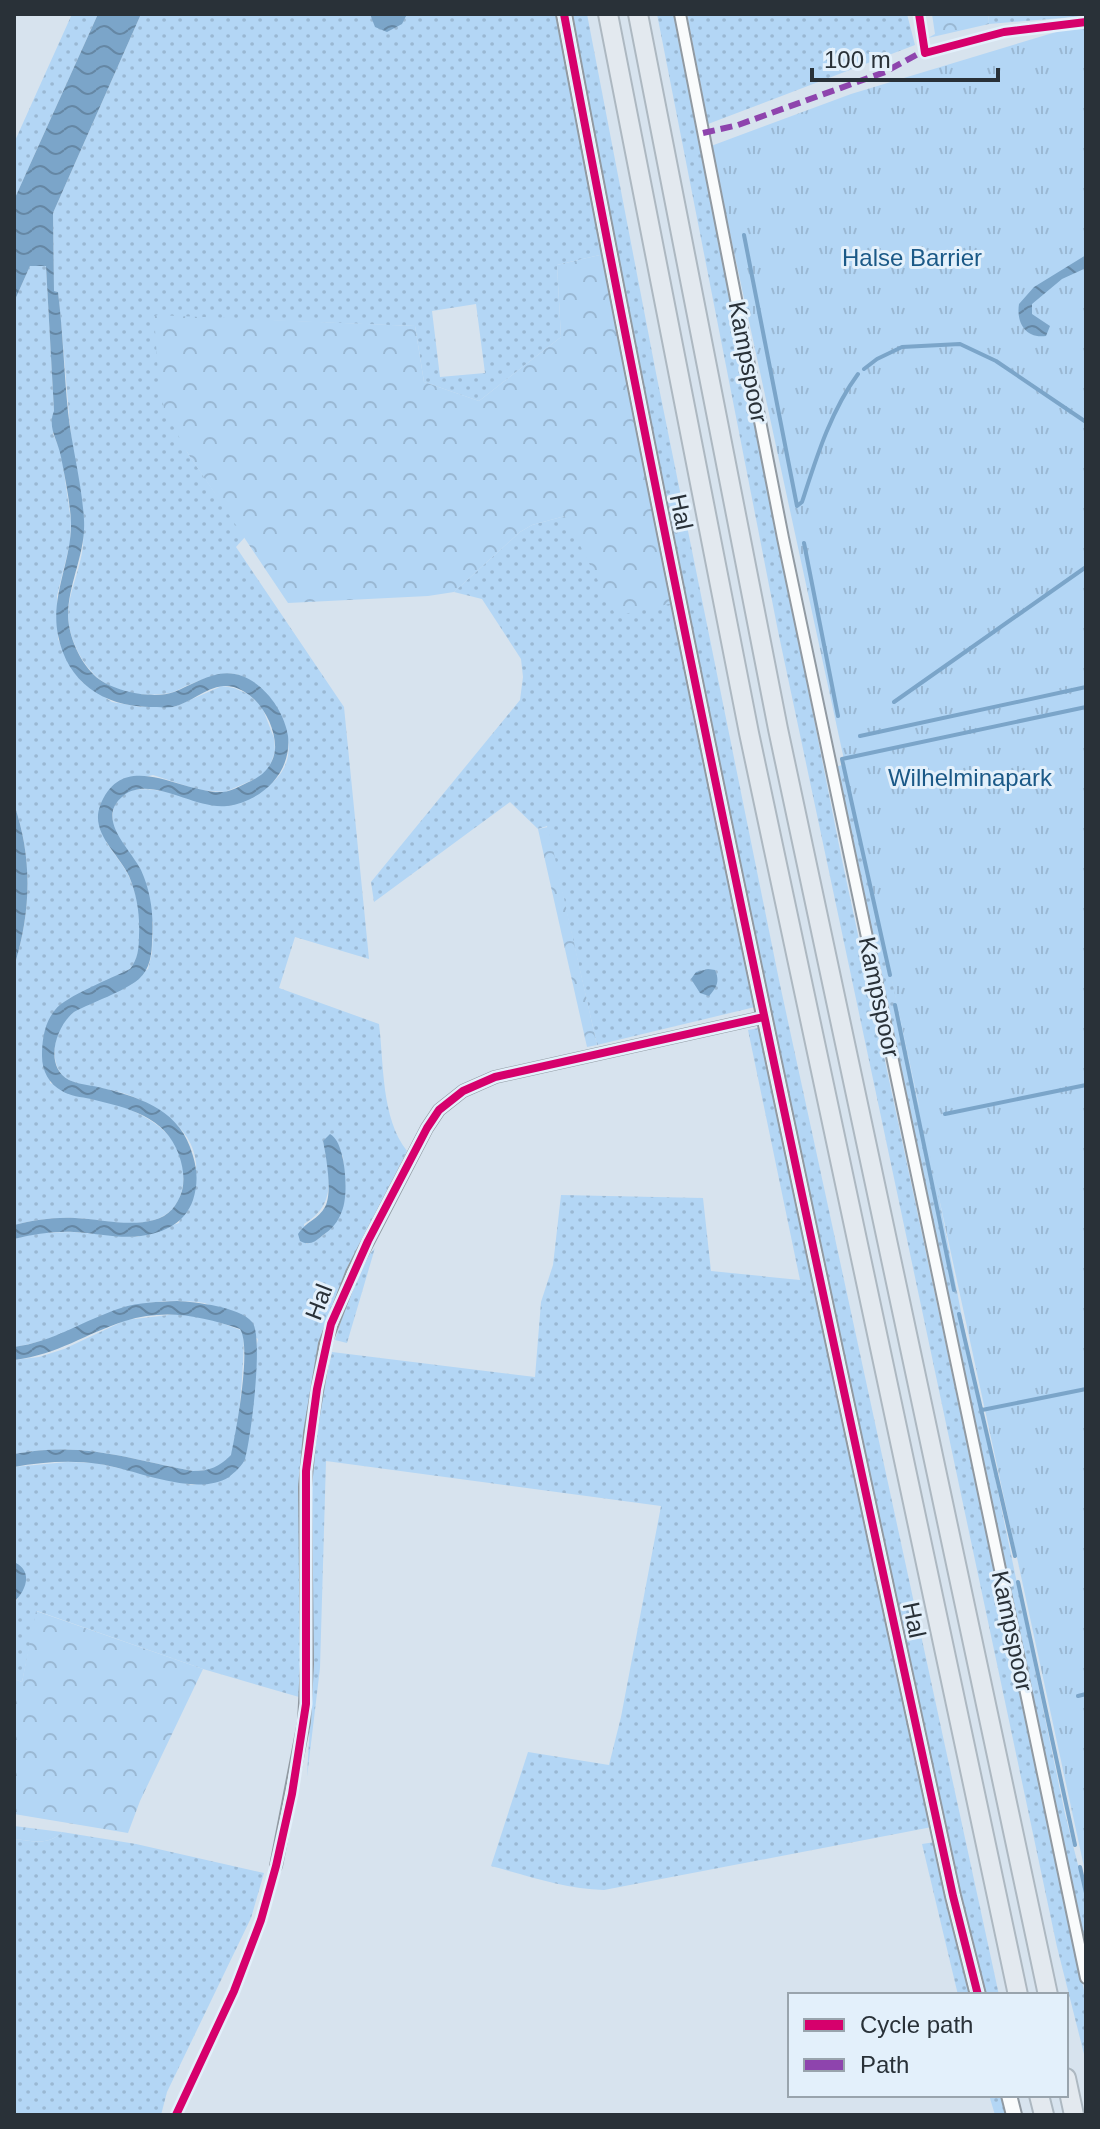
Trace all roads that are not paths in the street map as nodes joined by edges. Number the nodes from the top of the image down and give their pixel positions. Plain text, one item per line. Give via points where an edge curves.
1 (564, 14) edge
2 (608, 14) edge
3 (638, 14) edge
4 (680, 14) edge
5 (764, 1017) junction
6 (276, 1866) dead end
7 (1086, 1978) edge
8 (977, 1993) edge
9 (1018, 1993) edge
10 (1048, 1993) edge
11 (1068, 2087) edge
12 (1074, 2115) edge

1 - 5 street, Hal
2 - 9 highway via 830,1126
3 - 10 highway via 778,729
4 - 7 street, Kampspoor via 783,538
5 - 6 street, Hal via 495,1077 463,1091 439,1110 415,1146 352,1273 325,1344 305,1487 304,1722
5 - 8 street, Hal
11 - 12 highway

